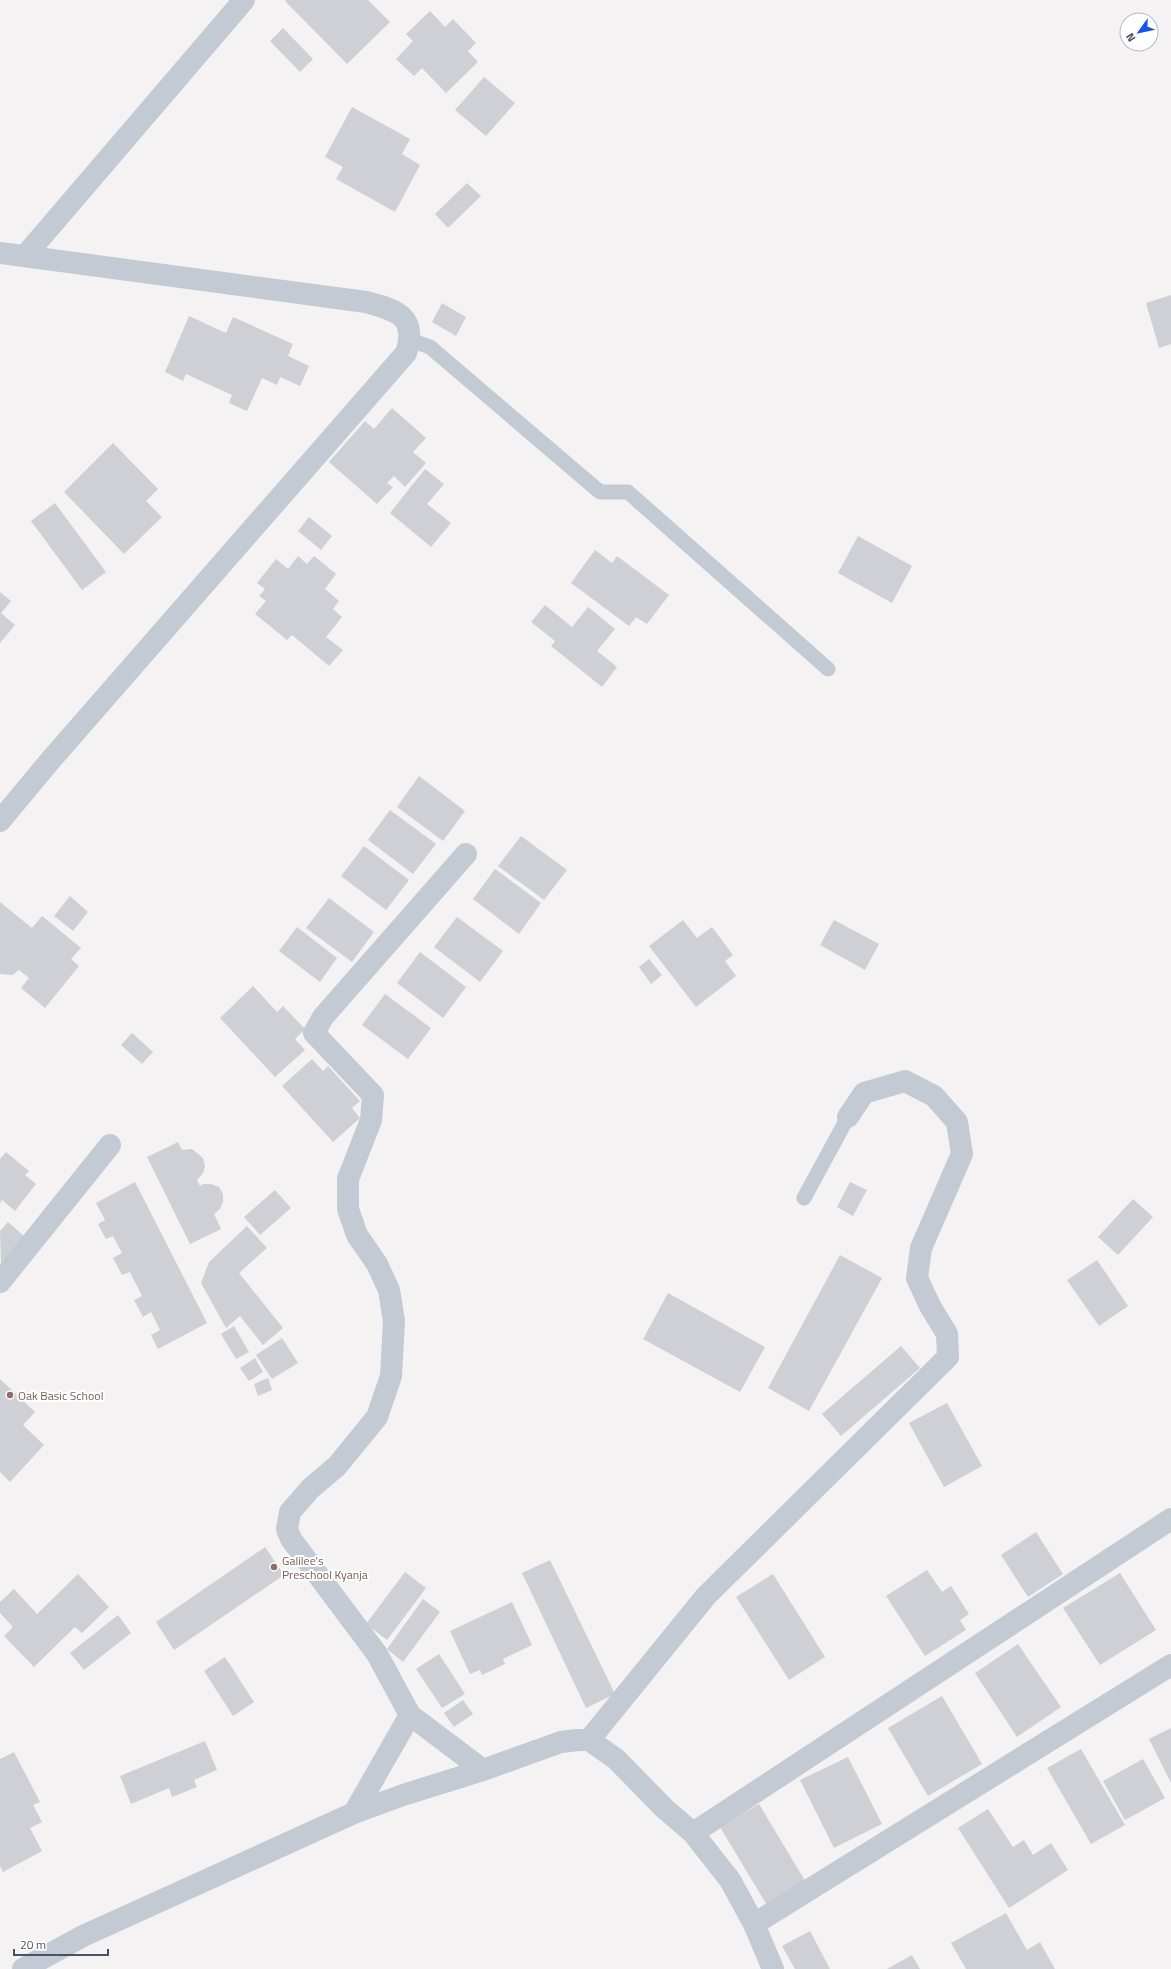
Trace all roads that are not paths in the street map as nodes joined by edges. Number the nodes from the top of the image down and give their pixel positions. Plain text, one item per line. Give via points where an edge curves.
1 (244, 0) edge
2 (0, 253) edge
3 (25, 256) junction
4 (410, 340) junction
5 (828, 669) dead end
6 (0, 821) edge
7 (466, 854) dead end
8 (848, 1117) joint
9 (110, 1145) dead end
10 (804, 1198) dead end
11 (0, 1282) edge
12 (1171, 1519) edge
13 (1171, 1665) edge
14 (410, 1715) junction
15 (589, 1740) junction
16 (483, 1770) junction
17 (354, 1813) junction
18 (693, 1833) junction
19 (754, 1924) junction
20 (23, 1969) edge
21 (773, 1969) edge

1 - 3 street
2 - 3 street
3 - 4 street via 366,302 399,313 409,326
4 - 5 lane via 430,347 600,492 628,492
4 - 6 street via 406,353
7 - 14 street via 323,1017 314,1033 373,1095 371,1120 348,1180 348,1208 357,1235 377,1264 389,1290 394,1322 390,1376 377,1417 337,1466 311,1488 290,1512 287,1529 291,1539 377,1654
8 - 10 lane
8 - 15 street via 864,1093 904,1081 934,1096 958,1122 962,1154 921,1248 916,1278 947,1334 948,1357 706,1596
9 - 11 street
12 - 18 street
13 - 19 street
14 - 16 street
14 - 17 street
15 - 16 street via 561,1742
15 - 18 street via 616,1759 665,1809
16 - 17 street
17 - 20 street via 83,1936
18 - 19 street via 730,1880
19 - 21 street

